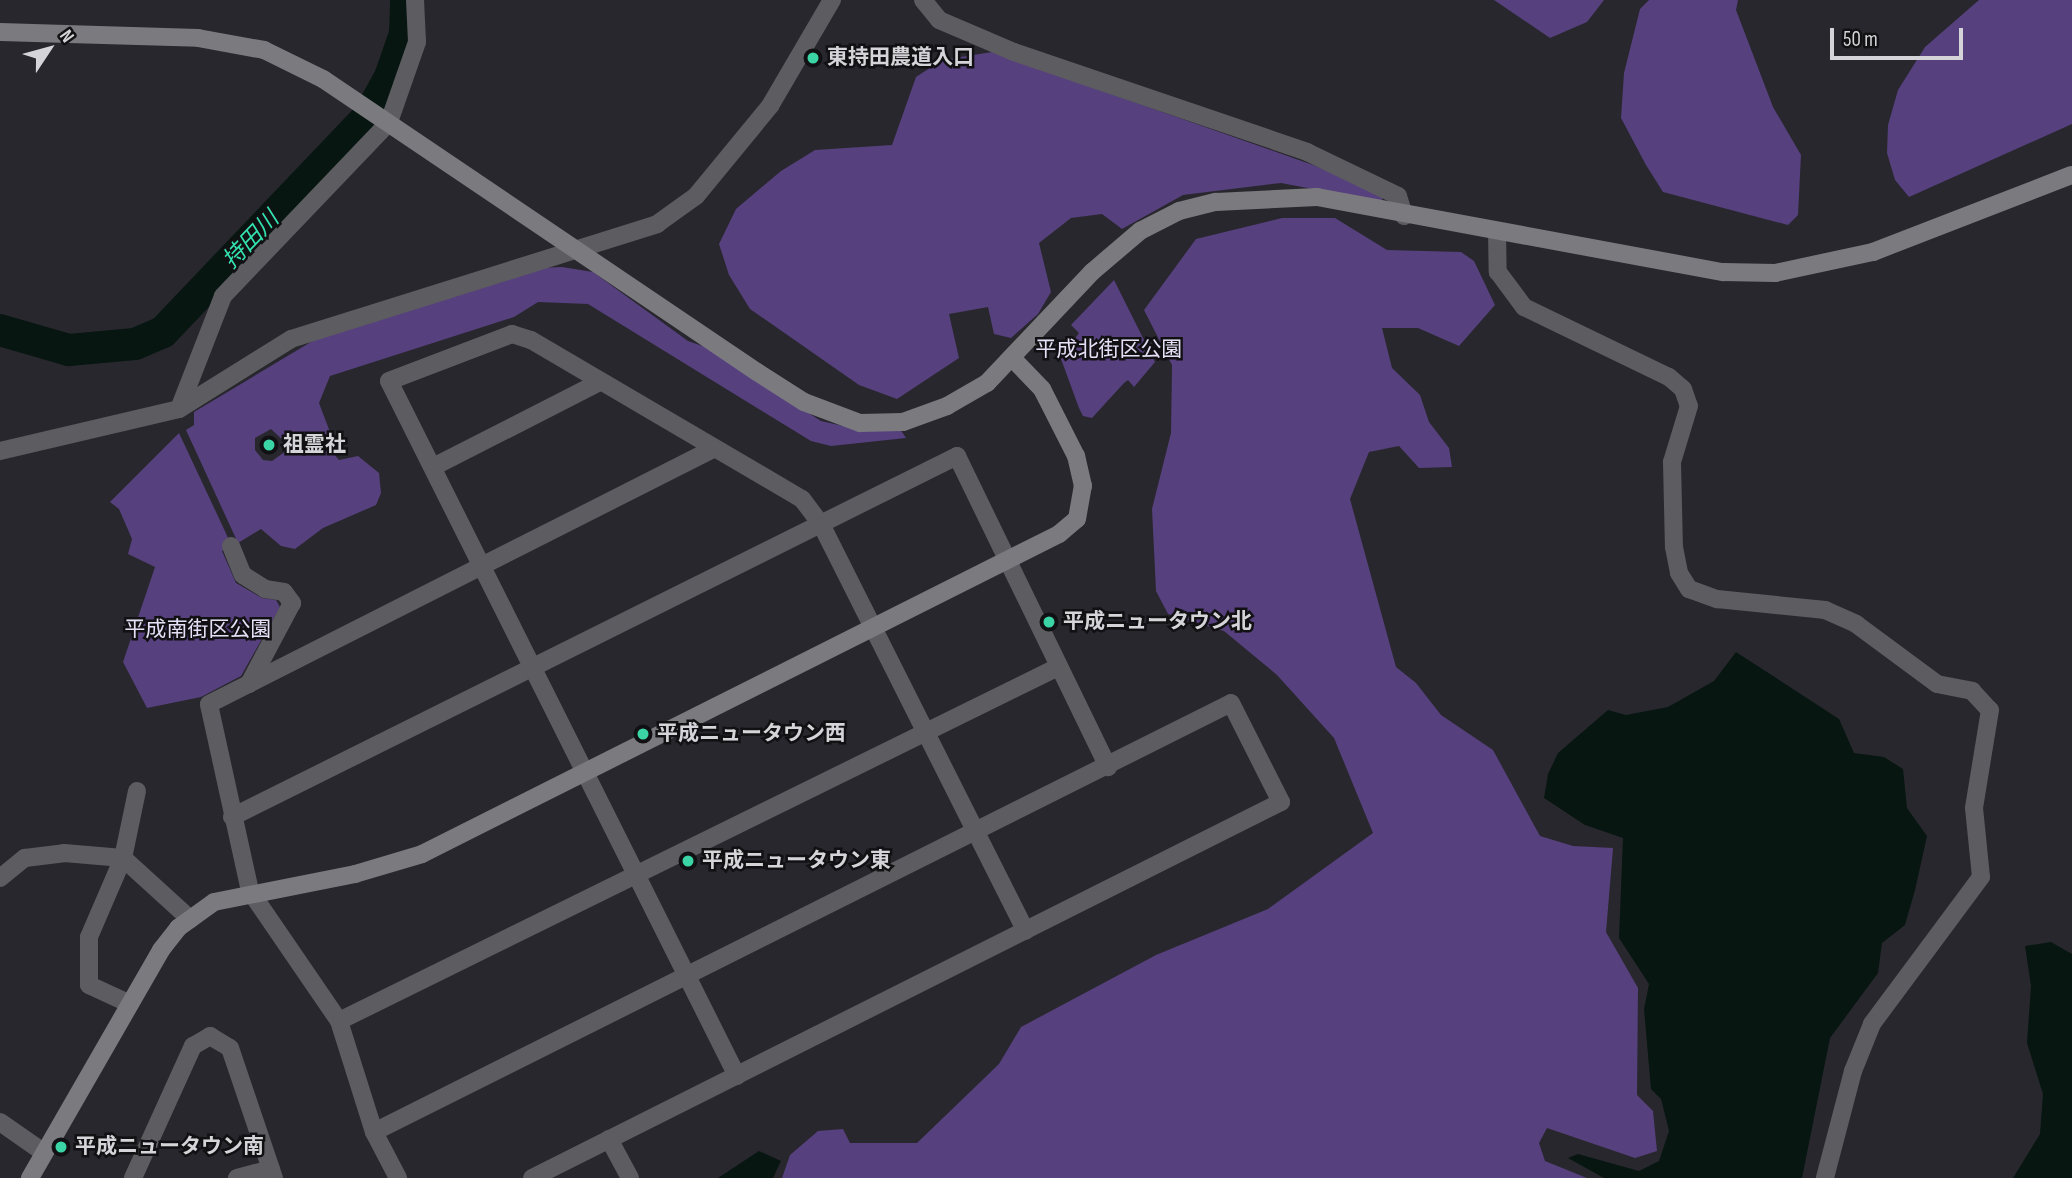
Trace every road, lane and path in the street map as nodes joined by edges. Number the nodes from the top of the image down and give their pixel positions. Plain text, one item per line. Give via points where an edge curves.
1 (415, 0) edge
2 (923, 0) edge
3 (834, 1) edge
4 (0, 32) edge
5 (385, 120) junction
6 (2072, 175) edge
7 (1404, 216) junction
8 (1497, 233) junction
9 (577, 251) junction
10 (1013, 359) junction
11 (600, 382) junction
12 (179, 409) junction
13 (713, 449) junction
14 (0, 451) edge
15 (433, 467) junction
16 (822, 526) junction
17 (231, 546) dead end
18 (1007, 558) junction
19 (481, 568) junction
20 (872, 626) junction
21 (1056, 668) junction
22 (532, 669) junction
23 (249, 684) junction
24 (926, 734) junction
25 (1108, 767) junction
26 (582, 773) junction
27 (137, 791) dead end
28 (232, 817) junction
29 (974, 833) junction
30 (123, 858) junction
31 (636, 875) junction
32 (0, 878) edge
33 (250, 891) junction
34 (190, 919) junction
35 (1026, 930) junction
36 (686, 976) junction
37 (128, 1003) junction
38 (339, 1021) junction
39 (737, 1076) junction
40 (0, 1122) edge
41 (374, 1132) junction
42 (609, 1139) junction
43 (43, 1152) junction
44 (273, 1173) edge
45 (30, 1178) edge
46 (133, 1178) edge
47 (237, 1178) edge
48 (398, 1178) edge
49 (532, 1178) edge
50 (630, 1178) edge
51 (1825, 1178) edge

1 - 5 street via 417,42
2 - 7 street via 939,20 1014,52 1307,152 1398,196
3 - 9 street via 770,106 696,196 657,224
4 - 5 street via 198,38 264,50 323,79
5 - 9 street
5 - 12 street via 223,296
6 - 8 street via 1873,252 1775,273 1723,272
7 - 8 street
7 - 10 street via 1317,197 1255,197 1179,211 1140,231 1092,272
8 - 51 street via 1498,272 1524,307 1669,377 1683,389 1689,407 1672,462 1674,547 1679,573 1689,589 1717,598 1825,610 1856,624 1937,684 1972,691 1990,710 1974,808 1981,877 1872,1024 1853,1071
9 - 10 street via 804,402 860,422 902,422 947,406 987,383
9 - 12 street via 291,338
10 - 18 street via 1042,389 1076,456 1083,486 1077,519 1059,534
11 - 13 street
11 - 15 street
11 - 15 street via 512,334 388,381
12 - 14 street
13 - 16 street via 802,499
13 - 19 street
15 - 19 street
16 - 18 street via 957,456
16 - 20 street
16 - 22 street
17 - 23 street via 243,575 265,589 284,592 292,603
18 - 20 street
18 - 21 street
19 - 22 street
19 - 23 street
20 - 24 street
20 - 26 street
21 - 24 street
21 - 25 street
22 - 26 street
22 - 28 street
23 - 28 street via 209,704
24 - 29 street
24 - 31 street
25 - 29 street
25 - 35 street via 1231,703 1281,802
26 - 31 street
26 - 33 street via 422,854 355,874
27 - 30 street
28 - 33 street
29 - 35 street
29 - 36 street
30 - 32 street via 64,853 24,858
30 - 34 street
30 - 37 street via 89,937 89,985
31 - 36 street
31 - 38 street
33 - 34 street via 214,902
33 - 38 street
34 - 37 street via 161,950
35 - 39 street
36 - 39 street
36 - 41 street
37 - 43 street
38 - 41 street
39 - 42 street
40 - 43 street
41 - 48 street
42 - 49 street
42 - 50 street
43 - 45 street
44 - 46 street via 230,1048 211,1036 193,1046
44 - 47 street

